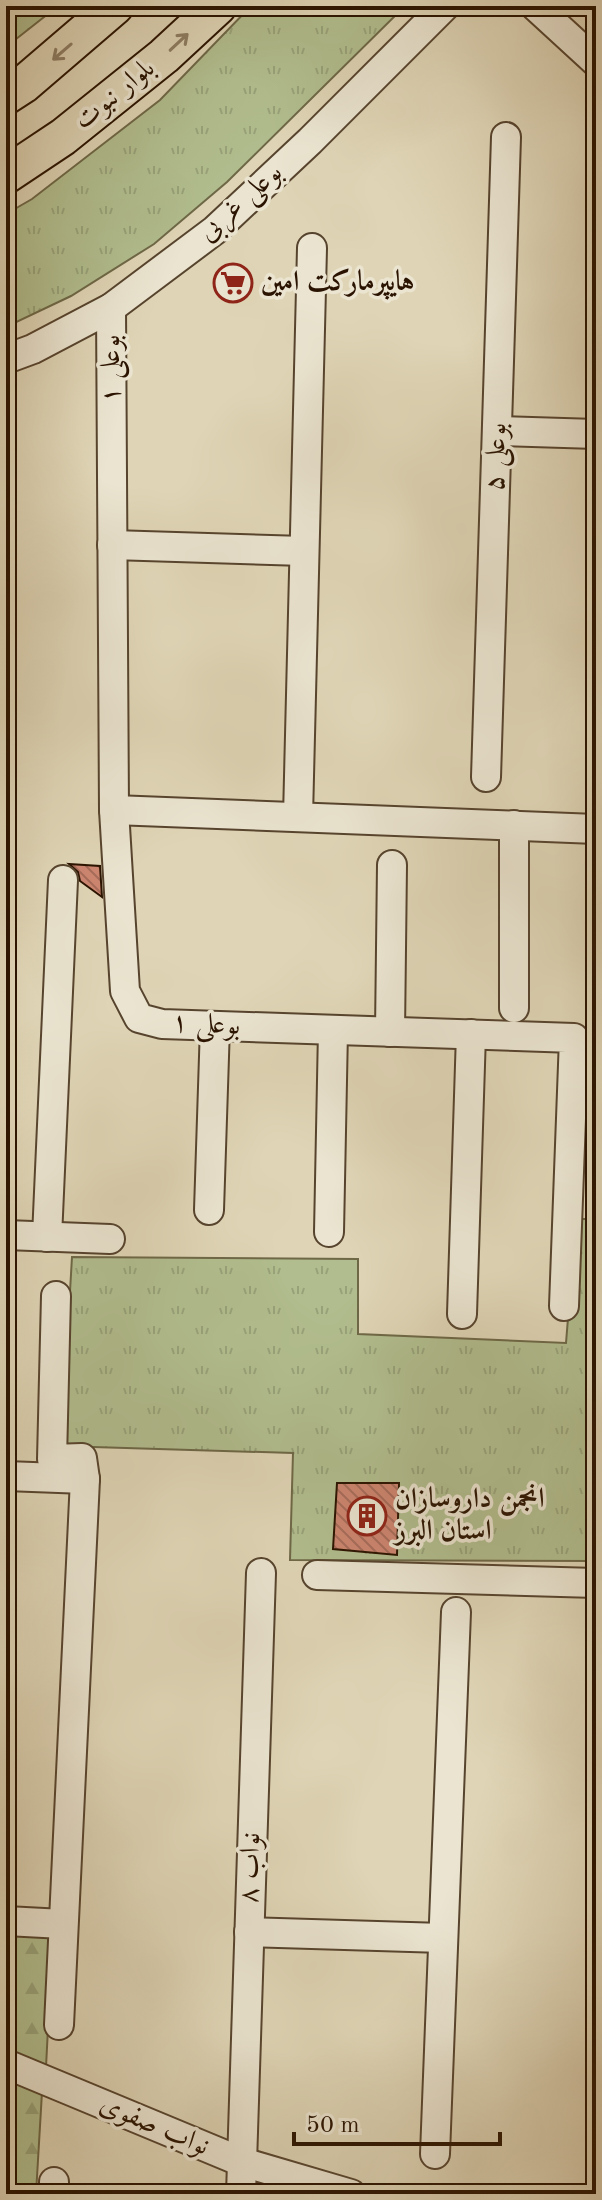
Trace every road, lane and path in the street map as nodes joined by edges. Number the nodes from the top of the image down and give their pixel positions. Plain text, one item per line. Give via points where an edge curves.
1 (115, 6) edge
2 (218, 6) edge
3 (445, 6) edge
4 (535, 6) edge
5 (596, 62) edge
6 (6, 96) edge
7 (506, 137) dead end
8 (6, 175) edge
9 (312, 248) dead end
10 (111, 308) junction
11 (6, 359) edge
12 (498, 431) junction
13 (596, 434) edge
14 (112, 545) junction
15 (304, 551) junction
16 (486, 777) dead end
17 (114, 810) junction
18 (298, 817) junction
19 (514, 825) junction
20 (596, 829) edge
21 (392, 865) dead end
22 (63, 880) dead end
23 (514, 1008) dead end
24 (215, 1026) junction
25 (333, 1030) junction
26 (390, 1032) junction
27 (471, 1034) junction
28 (209, 1210) dead end
29 (329, 1232) dead end
30 (6, 1235) edge
31 (47, 1237) junction
32 (110, 1239) dead end
33 (56, 1296) dead end
34 (564, 1306) dead end
35 (462, 1314) dead end
36 (6, 1476) edge
37 (85, 1479) junction
38 (261, 1573) dead end
39 (317, 1575) dead end
40 (596, 1583) edge
41 (456, 1612) dead end
42 (6, 1921) edge
43 (63, 1924) junction
44 (249, 1932) junction
45 (443, 1938) junction
46 (59, 2025) dead end
47 (6, 2064) edge
48 (435, 2154) dead end
49 (242, 2162) junction
50 (241, 2194) edge
51 (351, 2194) edge

1 -> 6 main road
8 -> 2 main road, بلوار نبوت via 63,137
3 - 10 street, بوعلی غربی via 215,230
4 - 5 street
7 - 12 street, بوعلی ۵
9 - 15 street
10 - 11 street, بوعلی غربی
10 - 14 street, بوعلی ۱
12 - 13 street
12 - 16 street, بوعلی ۵
14 - 15 street
14 - 17 street, بوعلی ۱
15 - 18 street
17 - 18 street
17 - 24 street, بوعلی ۱ via 125,991 139,1018
18 - 19 street
19 - 20 street
19 - 23 street
21 - 26 street
22 - 31 street
24 - 25 street, بوعلی ۱
24 - 28 street
25 - 26 street, بوعلی ۱
25 - 29 street
26 - 27 street, بوعلی ۱
27 - 34 street, بوعلی ۱ via 574,1038
27 - 35 street
30 - 31 street
31 - 32 street
33 - 37 street via 52,1459 82,1458
36 - 37 street
37 - 43 street
38 - 44 street, نواب ۸
39 - 40 street
41 - 45 street
42 - 43 street
43 - 46 street
44 - 45 street
44 - 49 street, نواب ۸
45 - 48 street
47 - 49 street, نواب صفوی
49 - 50 street, نواب ۸
49 - 51 street, نواب صفوی

